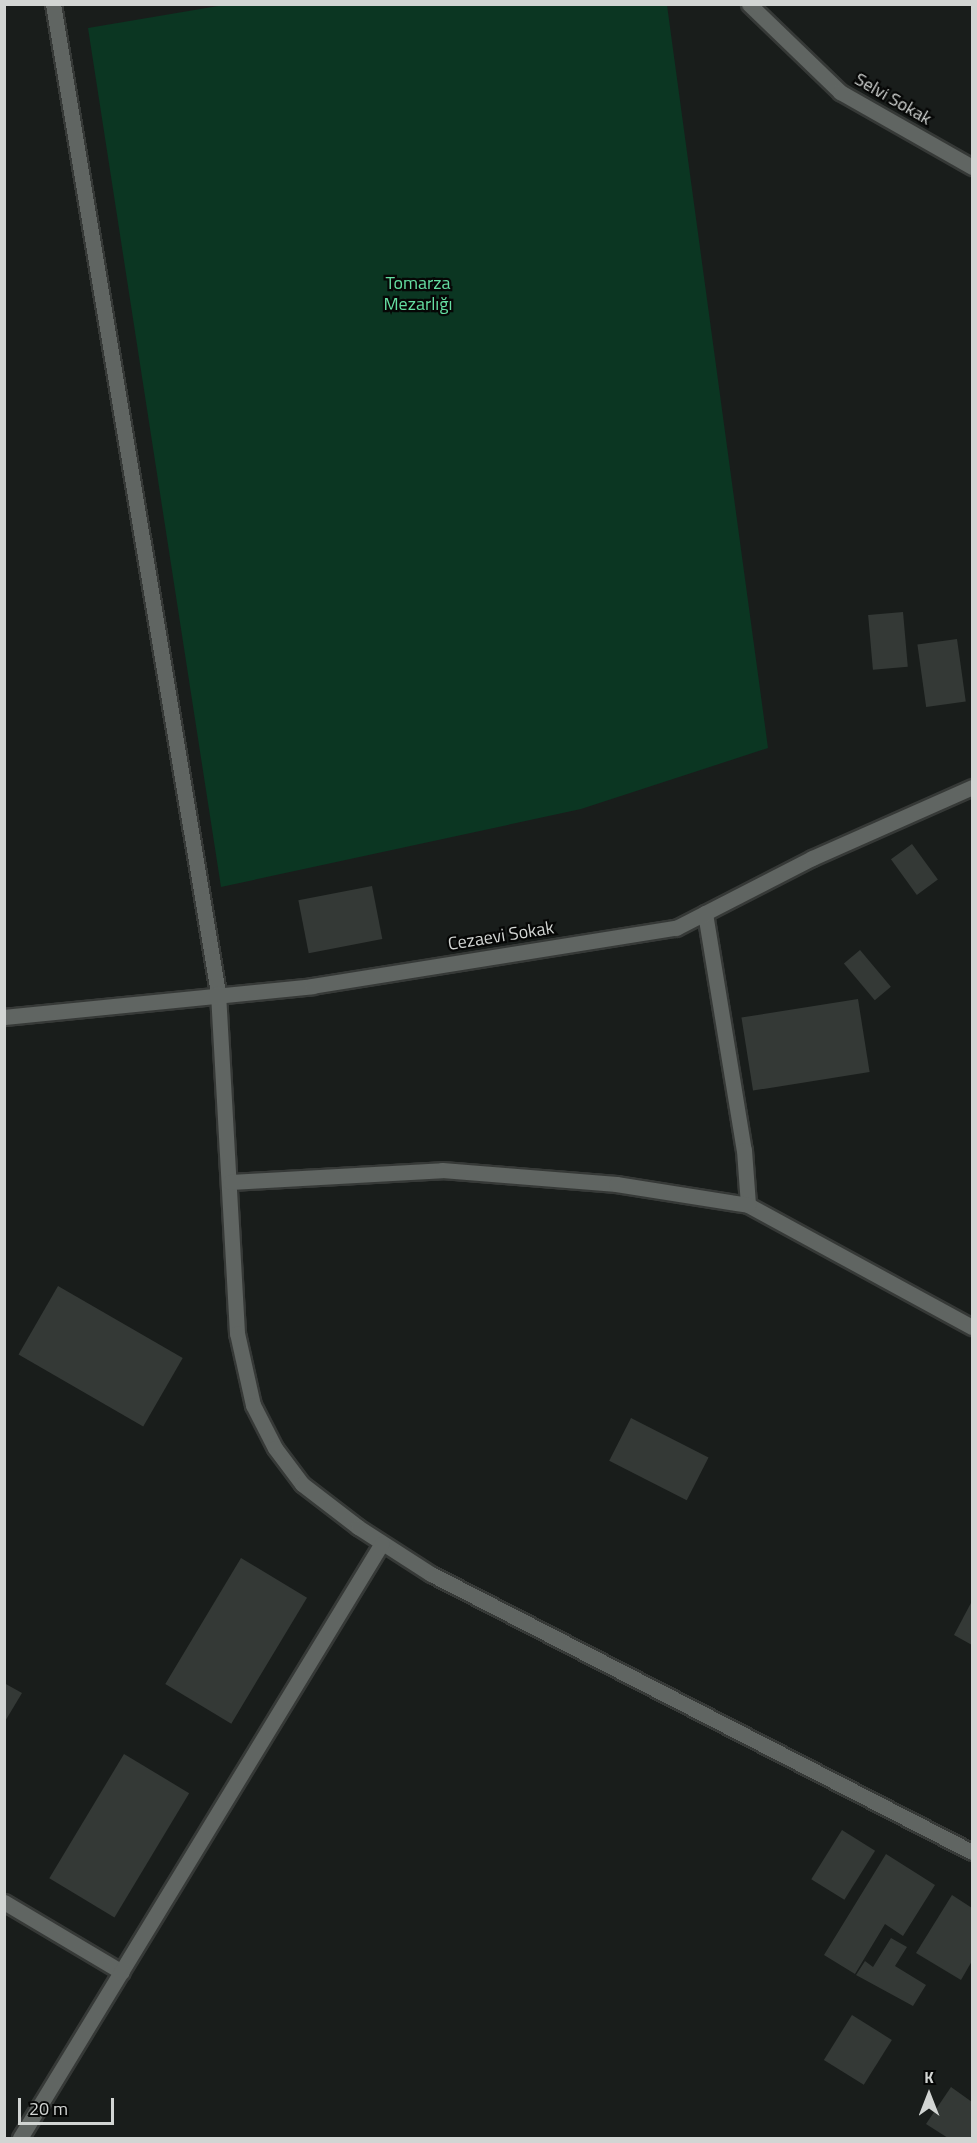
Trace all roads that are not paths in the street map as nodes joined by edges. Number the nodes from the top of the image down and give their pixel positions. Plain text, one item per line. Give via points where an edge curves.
1 (53, 4) edge
2 (749, 4) edge
3 (972, 167) edge
4 (972, 787) edge
5 (705, 913) junction
6 (218, 993) junction
7 (4, 1017) edge
8 (230, 1182) junction
9 (748, 1205) junction
10 (972, 1327) edge
11 (382, 1543) junction
12 (972, 1852) edge
13 (4, 1902) edge
14 (122, 1972) junction
15 (20, 2139) edge

1 - 6 street
2 - 3 street, Selvi Sokak via 840,92
4 - 5 street, Cezaevi Sokak via 812,858
5 - 6 street, Cezaevi Sokak via 666,930 312,986
5 - 9 street via 744,1150
6 - 7 street, Cezaevi Sokak
6 - 8 street
8 - 9 street via 442,1170 616,1184
8 - 11 street via 237,1333 253,1405 275,1448 302,1484
9 - 10 street
11 - 12 street via 528,1626 633,1676
11 - 14 street
13 - 14 street
14 - 15 street

